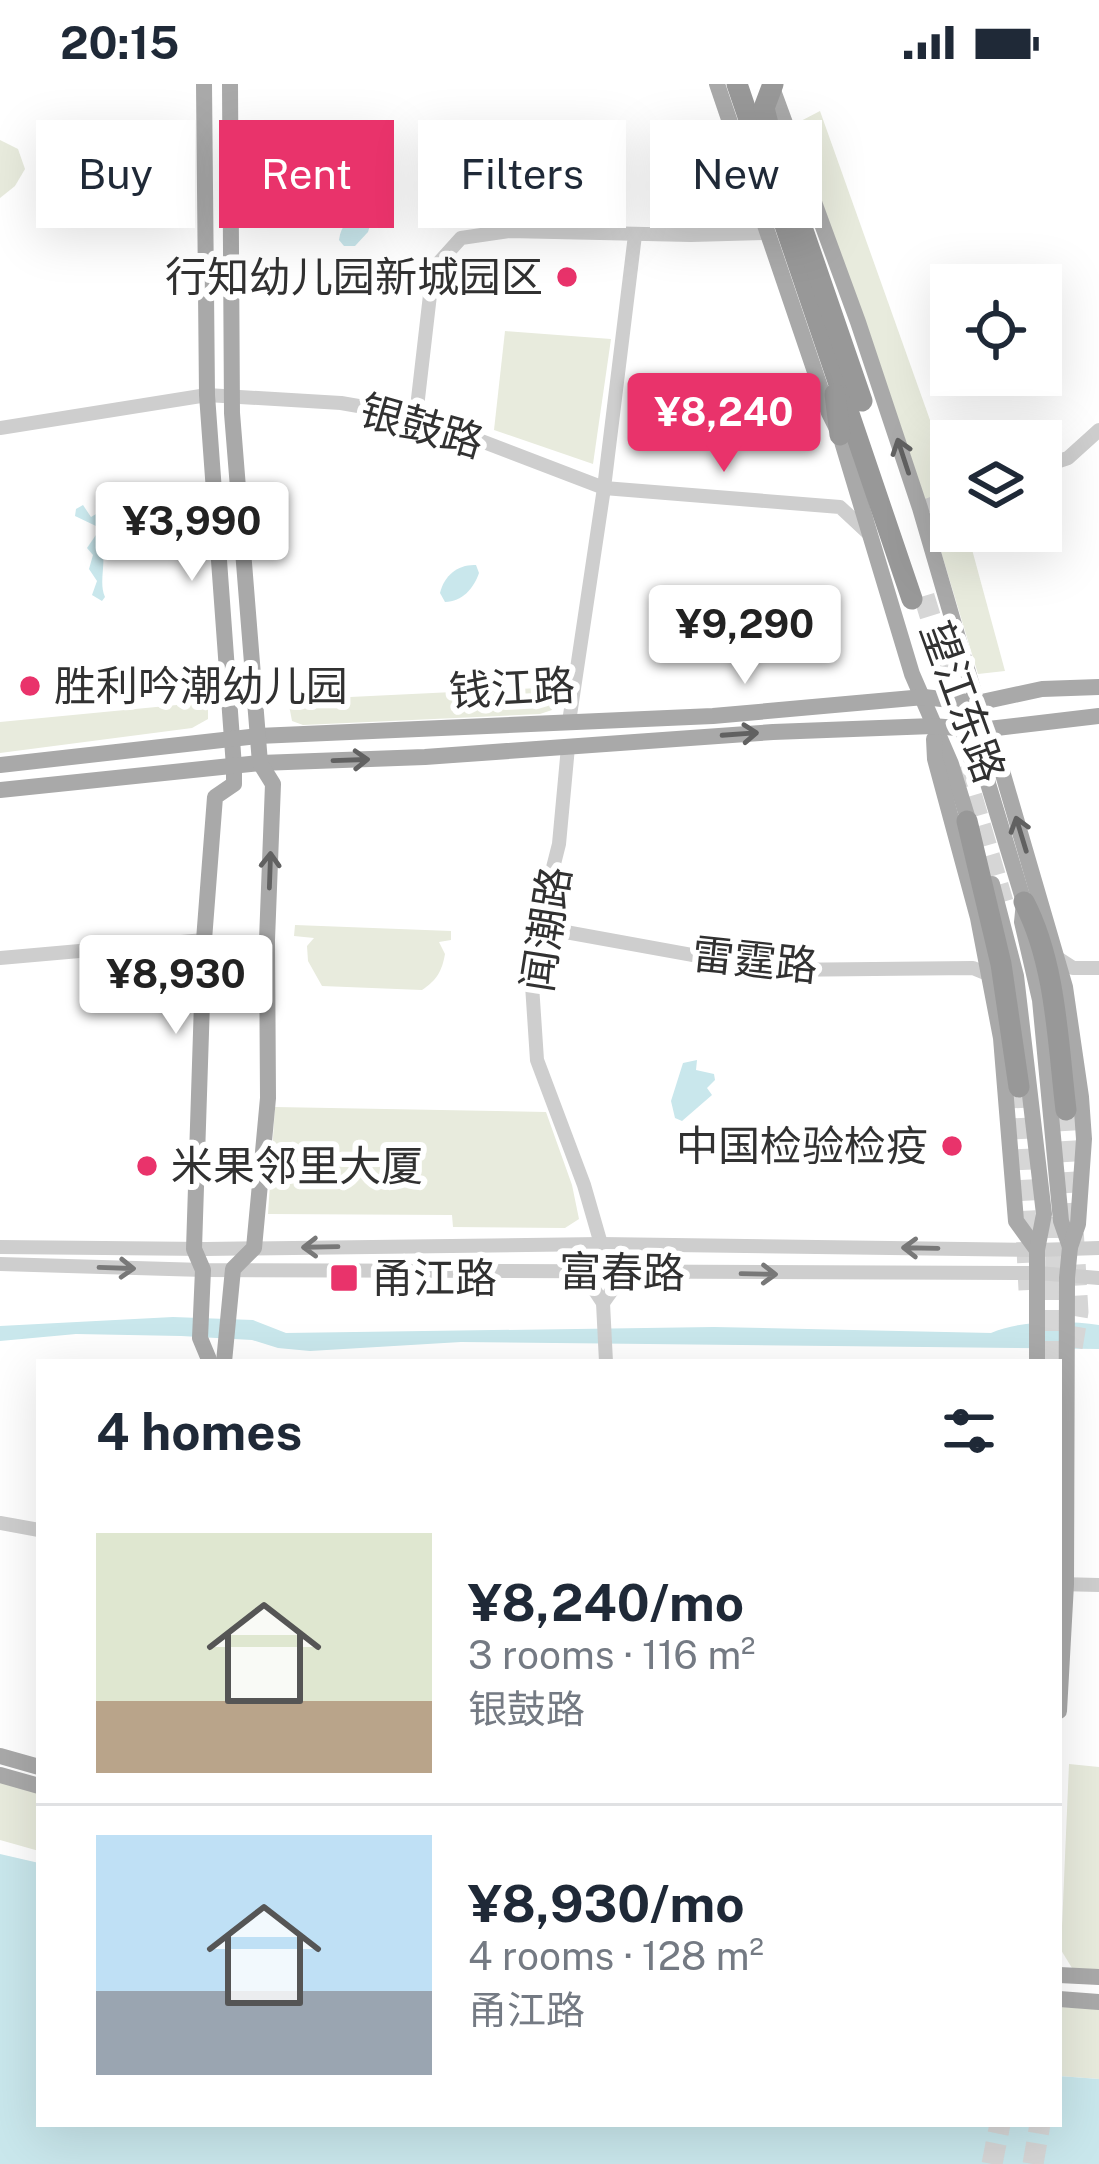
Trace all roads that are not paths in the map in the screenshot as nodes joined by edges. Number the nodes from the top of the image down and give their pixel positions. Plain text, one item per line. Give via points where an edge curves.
1 (204, 84) edge
2 (230, 84) edge
3 (722, 84) edge
4 (737, 84) edge
5 (753, 84) edge
6 (772, 84) edge
7 (746, 110) junction
8 (765, 120) edge
9 (767, 120) edge
10 (798, 228) edge
11 (768, 233) junction
12 (634, 235) junction
13 (831, 338) junction
14 (208, 395) junction
15 (232, 396) junction
16 (416, 416) junction
17 (0, 428) edge
18 (1099, 430) edge
19 (840, 435) junction
20 (1062, 460) edge
21 (854, 484) junction
22 (604, 488) junction
23 (930, 504) edge
24 (839, 507) junction
25 (920, 508) junction
26 (870, 536) junction
27 (918, 597) tunnel mouth
28 (1099, 688) edge
29 (924, 697) junction
30 (976, 703) junction
31 (1099, 716) edge
32 (569, 722) junction
33 (933, 726) junction
34 (980, 730) junction
35 (258, 736) junction
36 (231, 740) junction
37 (568, 747) junction
38 (260, 763) junction
39 (0, 765) edge
40 (234, 767) junction
41 (0, 790) edge
42 (967, 821) junction
43 (1024, 902) junction
44 (538, 927) junction
45 (204, 940) junction
46 (1056, 957) junction
47 (0, 958) edge
48 (983, 966) junction
49 (1073, 968) junction
50 (1099, 968) edge
51 (1065, 988) junction
52 (1019, 1087) tunnel mouth
53 (1066, 1111) tunnel mouth
54 (602, 1244) junction
55 (0, 1247) edge
56 (1070, 1247) junction
57 (254, 1248) junction
58 (1099, 1248) edge
59 (194, 1249) junction
60 (1037, 1250) junction
61 (0, 1264) edge
62 (233, 1269) junction
63 (203, 1270) junction
64 (582, 1271) junction
65 (625, 1272) junction
66 (1038, 1274) junction
67 (1067, 1278) junction
68 (1099, 1278) edge
69 (603, 1303) junction
70 (209, 1359) edge
71 (224, 1359) edge
72 (606, 1359) edge
73 (1037, 1359) edge
74 (0, 1523) edge
75 (36, 1529) edge
76 (1062, 1584) edge
77 (1099, 1585) edge
78 (0, 1756) edge
79 (36, 1766) edge
80 (0, 1775) edge
81 (36, 1785) edge
82 (1062, 1975) edge
83 (1099, 1977) edge
84 (1062, 2000) edge
85 (1099, 2002) edge

1 - 14 main road
2 - 15 main road
3 - 7 highway
3 - 11 main road, 望江东路
4 - 7 highway
5 - 8 highway, bridge
6 - 9 highway, bridge
25 -> 6 main road, 望江东路
7 - 13 highway
10 - 13 highway
11 - 12 street
11 - 19 main road, 望江东路
12 - 16 street via 509,231 460,238 433,268
12 - 22 street
13 - 19 highway
13 - 27 highway
14 - 15 street, 银鼓路
14 - 17 street, 银鼓路
14 - 36 main road
15 - 16 street, 银鼓路
15 - 35 main road
16 - 22 street, 银鼓路
18 - 20 street
19 - 21 main road, 望江东路
21 - 24 street
21 - 26 main road, 望江东路
22 - 24 street, 银鼓路
22 - 32 street
23 - 25 street
24 - 26 street
25 - 30 main road, 望江东路
26 - 29 main road, 望江东路
28 - 30 main road, 钱江路 via 1042,688
29 - 30 main road, 钱江路
29 - 32 main road, 钱江路
29 - 33 main road, 望江东路
30 - 34 main road, 望江东路
31 - 34 main road, 钱江路
32 - 35 main road, 钱江路
33 - 34 main road, 钱江路
37 -> 33 main road, 钱江路
33 - 42 main road, 望江东路
33 - 48 main road
34 - 43 main road, 望江东路 via 983,767
46 -> 34 main road via 1000,764
35 - 36 main road, 钱江路
35 - 38 main road
36 - 39 main road, 钱江路
36 - 40 main road
38 -> 37 main road, 钱江路
37 - 44 street, 闻潮路 via 559,844
38 - 40 main road, 钱江路
57 -> 38 main road via 268,1098 273,784
40 - 41 main road, 钱江路
40 - 45 main road via 234,784 215,797
42 - 52 highway
42 - 60 main road, 望江东路 via 1016,976 1044,1214
43 - 53 highway via 1046,976
43 - 56 main road, 望江东路
44 - 48 street, 雷霆路 via 775,970
44 - 54 street, 闻潮路 via 537,1060
45 - 47 street
45 - 59 main road
46 - 49 street
46 - 51 main road
48 - 60 main road via 1008,1088 1016,1221
49 - 50 street
49 - 51 street
51 - 56 main road via 1084,1138
54 -> 57 street, 富春路
60 -> 54 street, 富春路
55 - 59 street, 富春路
56 - 58 street, 富春路
56 - 60 street, 富春路
56 - 67 main road
57 - 59 street, 富春路
57 - 62 main road
59 - 63 main road
60 - 66 main road, 望江东路
61 -> 63 street, 富春路
62 - 63 street, 富春路
62 - 64 street, 富春路
62 - 71 main road
63 - 70 main road via 200,1338
64 - 65 street, 富春路
64 - 69 street
65 -> 66 street, 富春路
65 - 69 street
66 - 67 street, 富春路
66 - 73 main road, 望江东路
67 - 68 street, 富春路
67 - 76 main road
69 - 72 street
74 - 75 street
76 - 77 street
78 - 79 main road
80 - 81 main road
82 - 83 main road
84 - 85 main road

